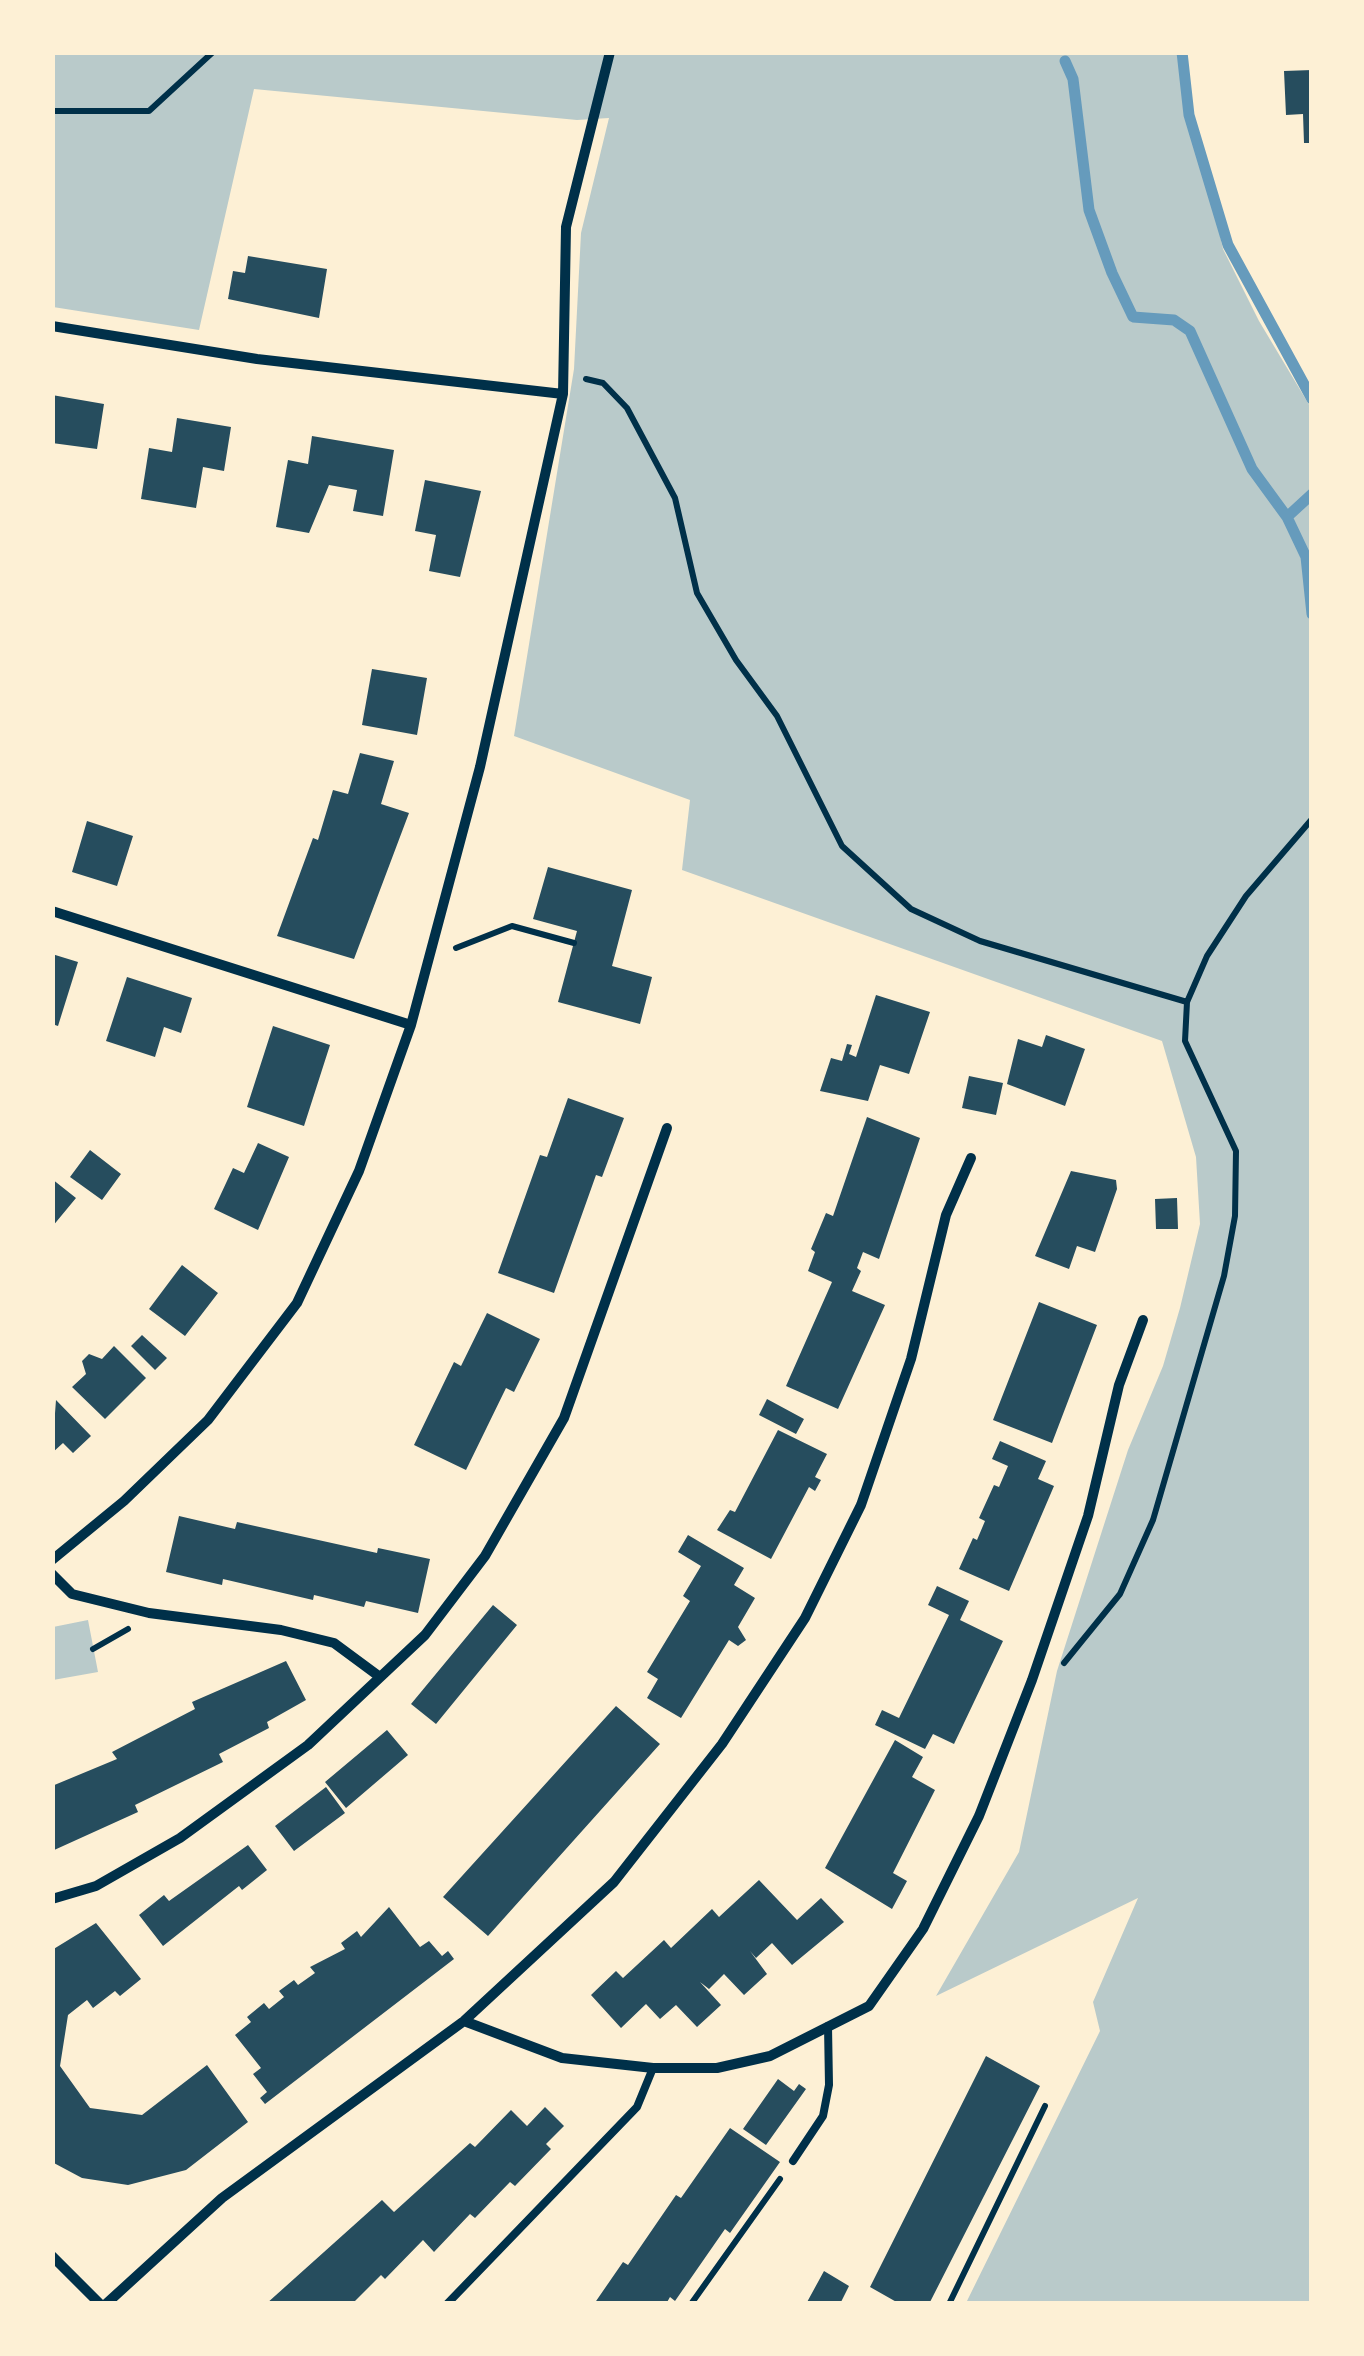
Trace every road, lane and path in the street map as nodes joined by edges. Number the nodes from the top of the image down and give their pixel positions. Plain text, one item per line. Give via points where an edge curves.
1 (213, 52) edge
2 (610, 52) edge
3 (52, 110) edge
4 (52, 326) edge
5 (564, 374) junction
6 (563, 394) junction
7 (1312, 820) edge
8 (52, 910) edge
9 (574, 943) dead end
10 (435, 944) junction
11 (1187, 1002) junction
12 (411, 1025) junction
13 (667, 1128) dead end
14 (971, 1158) dead end
15 (1144, 1320) dead end
16 (52, 1560) edge
17 (52, 1574) edge
18 (1071, 1659) dead end
19 (380, 1677) junction
20 (52, 1899) edge
21 (464, 2021) junction
22 (828, 2026) junction
23 (653, 2068) junction
24 (1045, 2106) dead end
25 (793, 2161) joint
26 (52, 2256) edge
27 (103, 2304) edge
28 (447, 2304) edge
29 (690, 2304) edge
30 (949, 2304) edge

1 - 3 path via 149,111
2 - 5 street via 566,227
4 - 6 street via 258,360
5 - 6 street
5 - 11 path via 603,382 628,408 675,498 698,592 777,716 842,846 911,909 980,941
6 - 10 street
7 - 11 path via 1246,896
8 - 12 street
9 - 10 path via 512,926 459,949
10 - 12 street
11 - 18 path via 1186,1041 1236,1151 1224,1276 1153,1520 1120,1594
12 - 16 street via 359,1170 296,1303 208,1420
13 - 19 street via 564,1418 485,1556 425,1634
14 - 21 street via 946,1215 912,1359 861,1504 805,1618 722,1744 614,1882
15 - 22 street via 1119,1385 1088,1516 979,1816 923,1929 868,2006
17 - 19 street via 72,1594 149,1614 334,1643
19 - 20 street via 308,1745 180,1838 96,1886
21 - 23 street via 562,2058
21 - 27 street via 222,2198
22 - 23 street via 770,2056 717,2068
22 - 25 lane via 823,2116
23 - 28 lane via 638,2107
24 - 30 path
25 - 29 path
26 - 27 street

